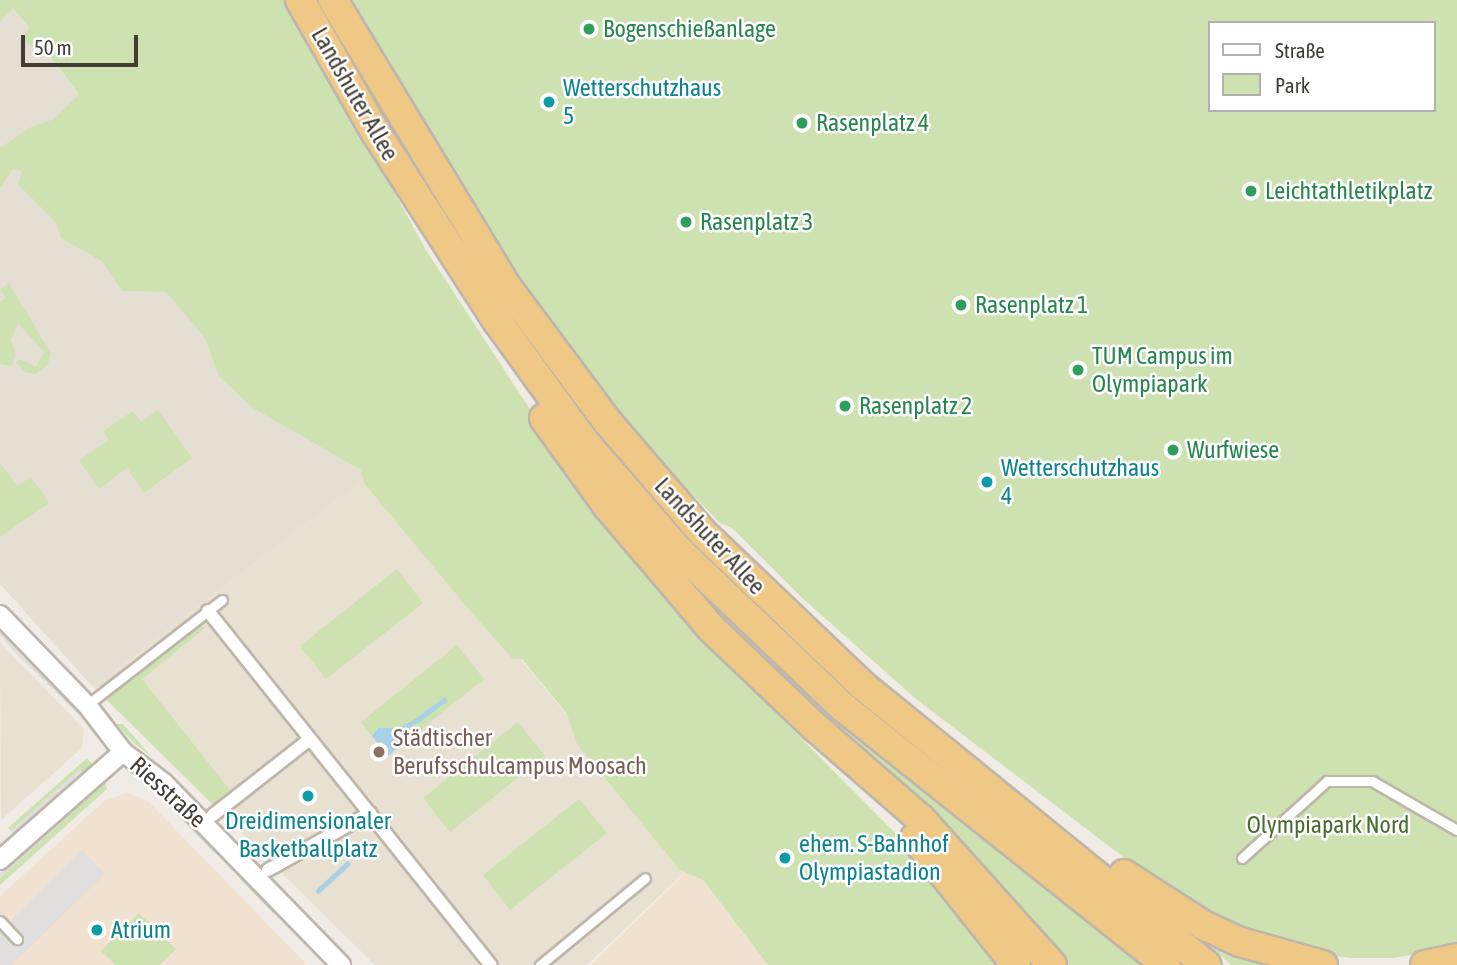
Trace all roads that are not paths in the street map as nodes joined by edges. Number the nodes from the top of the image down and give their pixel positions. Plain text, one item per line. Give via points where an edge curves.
1 (300, 0) edge
2 (333, 0) edge
3 (503, 330) junction
4 (222, 600) dead end
5 (208, 611) junction
6 (0, 615) edge
7 (87, 705) junction
8 (815, 727) junction
9 (310, 739) junction
10 (123, 752) junction
11 (370, 813) junction
12 (214, 815) dead end
13 (1032, 821) junction
14 (1457, 830) edge
15 (1242, 858) dead end
16 (0, 860) edge
17 (268, 870) dead end
18 (645, 878) dead end
19 (0, 921) edge
20 (17, 939) dead end
21 (1457, 958) edge
22 (341, 965) edge
23 (491, 965) edge
24 (540, 965) edge
25 (1016, 965) edge
26 (1052, 965) edge
27 (1166, 965) edge
28 (1207, 965) edge
29 (1323, 965) edge
30 (1425, 965) edge

1 - 3 highway, Landshuter Allee via 376,133
2 - 13 highway, Landshuter Allee via 479,243 606,420 701,531 795,625
3 - 8 highway via 517,380 609,508 711,628
3 - 27 highway, Landshuter Allee via 631,497 774,646 905,760
4 - 5 lane
5 - 7 lane
5 - 9 street
6 - 7 street, Riesstraße
7 - 10 street, Riesstraße
8 - 25 highway via 946,874
8 - 26 highway via 921,819
9 - 11 street
9 - 12 street
10 - 16 street
10 - 22 street, Riesstraße via 164,783
11 - 17 street
11 - 23 street
13 - 28 highway, Landshuter Allee
13 - 29 highway via 1101,858 1203,925 1268,953
14 - 15 lane via 1372,780 1327,780
18 - 24 lane
19 - 20 lane
21 - 30 highway

